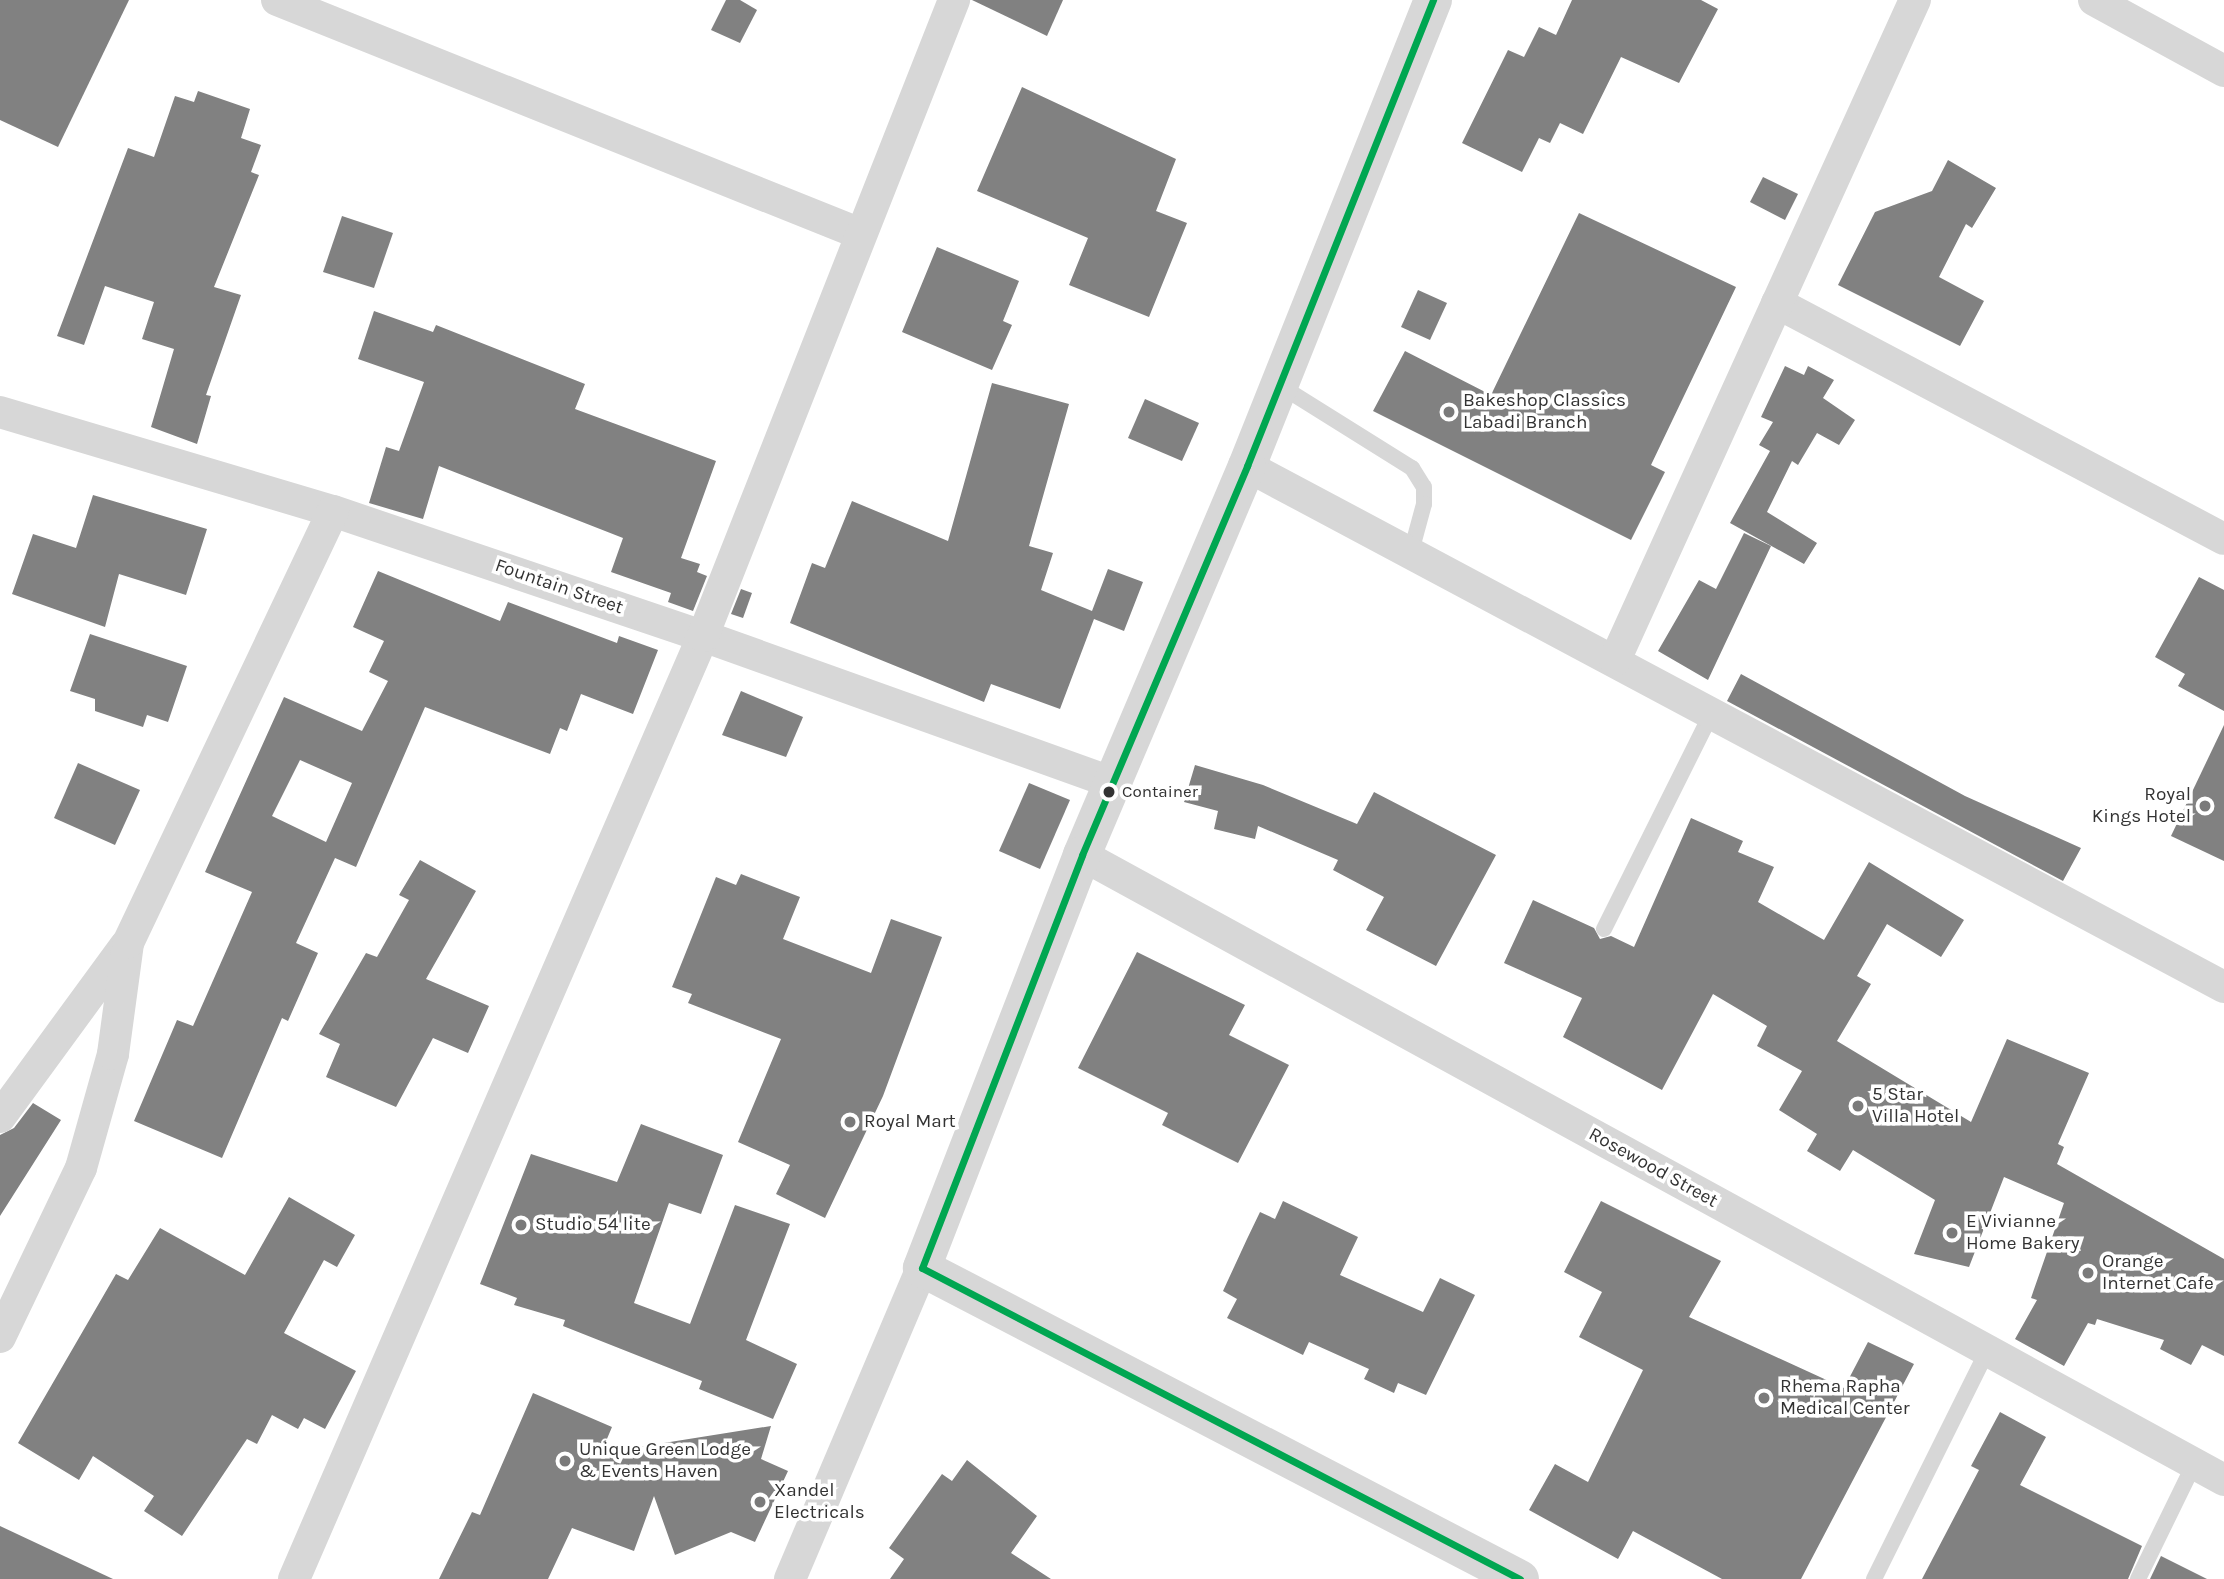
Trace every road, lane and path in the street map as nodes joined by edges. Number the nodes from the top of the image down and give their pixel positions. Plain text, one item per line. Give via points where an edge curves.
1 (277, 0) edge
2 (954, 0) edge
3 (1433, 0) edge
4 (1915, 0) edge
5 (2094, 0) edge
6 (2224, 71) edge
7 (861, 233) junction
8 (1777, 303) junction
9 (1279, 385) junction
10 (0, 412) edge
11 (1247, 466) junction
12 (333, 511) junction
13 (2224, 539) edge
14 (1410, 552) junction
15 (703, 636) junction
16 (1615, 660) junction
17 (1712, 712) junction
18 (1111, 782) junction
19 (1082, 855) junction
20 (1604, 929) dead end
21 (128, 943) junction
22 (2224, 987) edge
23 (0, 1117) edge
24 (922, 1268) junction
25 (0, 1337) edge
26 (1987, 1351) junction
27 (2194, 1464) junction
28 (2224, 1480) edge
29 (294, 1579) edge
30 (790, 1579) edge
31 (1520, 1579) edge
32 (1874, 1579) edge
33 (2138, 1579) edge

1 - 7 street
2 - 7 street
3 - 9 street
4 - 8 street
5 - 6 street
7 - 15 street
8 - 13 street
8 - 16 street
9 - 11 street
9 - 14 lane via 1412,468 1424,487 1424,504
10 - 12 street, Fountain Street
11 - 14 street
11 - 18 street
12 - 15 street, Fountain Street
12 - 21 street
14 - 16 street
15 - 18 street, Fountain Street
15 - 29 street
16 - 17 street
17 - 20 lane
17 - 22 street
18 - 19 street
19 - 24 street
19 - 26 street, Rosewood Street
21 - 23 street
21 - 25 street via 113,1054 81,1168
24 - 30 street
24 - 31 street
26 - 27 street, Rosewood Street
26 - 32 lane
27 - 28 street, Rosewood Street
27 - 33 lane

